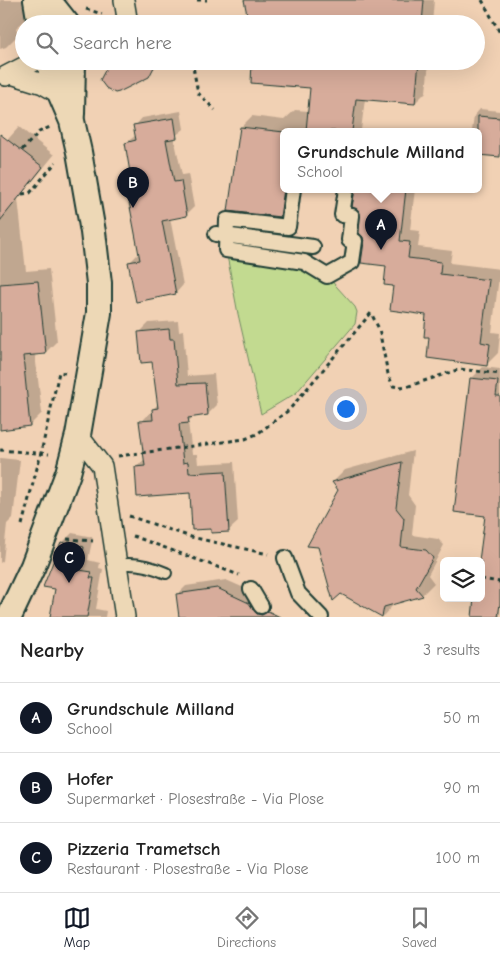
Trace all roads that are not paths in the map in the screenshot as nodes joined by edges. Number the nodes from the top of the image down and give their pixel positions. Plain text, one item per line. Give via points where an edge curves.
1 (36, 0) edge
2 (48, 0) edge
3 (124, 0) edge
4 (38, 15) edge
5 (60, 15) edge
6 (126, 15) edge
7 (17, 70) edge
8 (51, 70) edge
9 (72, 70) edge
10 (6, 76) edge
11 (60, 94) junction
12 (64, 122) junction
13 (292, 193) edge
14 (345, 193) edge
15 (221, 235) junction
16 (314, 247) dead end
17 (78, 435) junction
18 (285, 558) road end
19 (118, 565) junction
20 (166, 572) dead end
21 (251, 589) dead end
22 (261, 606) dead end
23 (9, 617) edge
24 (125, 617) edge
25 (321, 617) edge

1 - 4 street
2 - 5 street
3 - 6 street
7 - 10 street
8 - 11 street
9 - 12 street
10 - 11 street via 43,84
11 - 12 street
12 - 17 street via 79,152 99,282 99,313
13 - 15 street via 288,227 227,220
14 - 15 street via 342,215 352,216 349,240 355,241 352,262 327,276 304,262 226,250
15 - 16 street
17 - 19 street via 102,466
17 - 23 street via 68,473 33,566
18 - 25 street via 298,593
19 - 20 lane via 130,563
19 - 24 street
21 - 22 street

